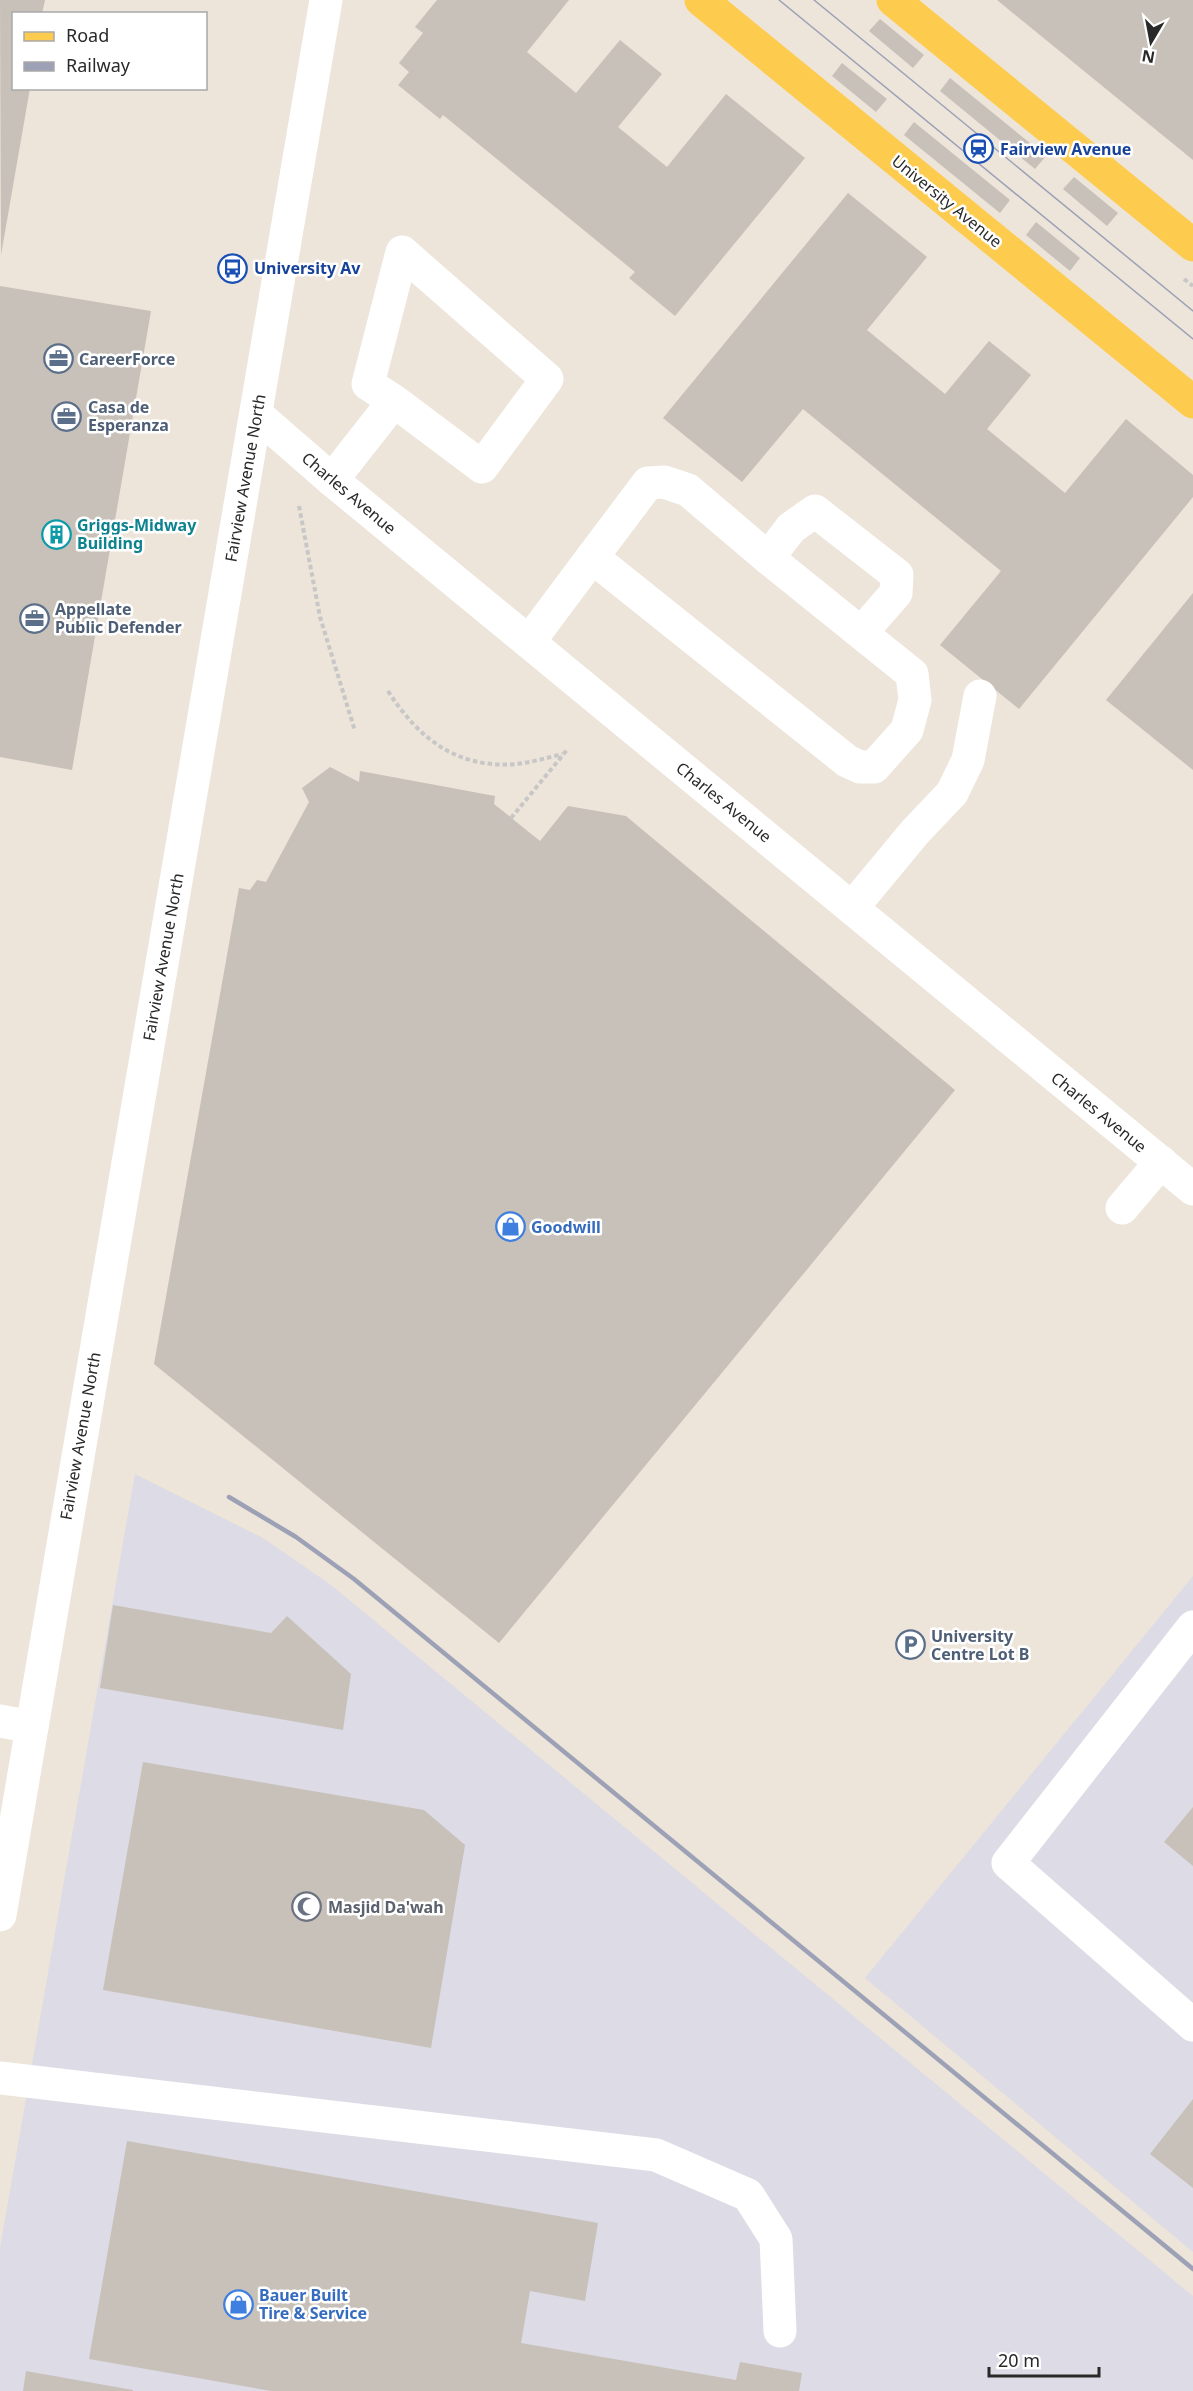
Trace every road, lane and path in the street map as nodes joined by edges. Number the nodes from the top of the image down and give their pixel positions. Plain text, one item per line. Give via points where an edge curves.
1 (326, 0) edge
2 (701, 0) edge
3 (893, 0) edge
4 (1193, 245) edge
5 (394, 401) junction
6 (1193, 402) edge
7 (256, 414) junction
8 (332, 480) junction
9 (299, 506) dead end
10 (592, 557) junction
11 (768, 558) junction
12 (862, 632) junction
13 (529, 642) junction
14 (388, 691) dead end
15 (980, 696) dead end
16 (355, 731) dead end
17 (567, 750) dead end
18 (562, 754) junction
19 (511, 818) dead end
20 (852, 908) junction
21 (1161, 1162) junction
22 (1193, 1189) edge
23 (1122, 1208) dead end
24 (1193, 1627) edge
25 (0, 1721) edge
26 (32, 1727) junction
27 (0, 1914) edge
28 (1193, 2025) edge
29 (0, 2078) edge
30 (780, 2331) dead end

1 - 7 street, Fairview Avenue North
2 - 6 main road, University Avenue
3 - 4 main road
5 - 5 street via 482,467 547,379 402,252 368,384
5 - 8 street
7 - 8 street, Charles Avenue
7 - 26 street, Fairview Avenue North
8 - 13 street, Charles Avenue
9 - 16 path via 320,616
10 - 11 street via 648,483 664,482 688,490
10 - 12 street via 847,761 860,767 874,767 907,730 915,700 912,674
10 - 13 street
11 - 12 street
11 - 12 street via 791,528 815,511 897,575 896,593
13 - 20 street, Charles Avenue
14 - 18 path via 414,727 456,756 501,765
15 - 20 street via 968,760 952,793
17 - 18 path
18 - 19 path
20 - 21 street, Charles Avenue
21 - 22 street, Charles Avenue
21 - 23 street
24 - 28 street via 1008,1863
25 - 26 street
26 - 27 street, Fairview Avenue North
29 - 30 street via 656,2155 748,2195 776,2239

